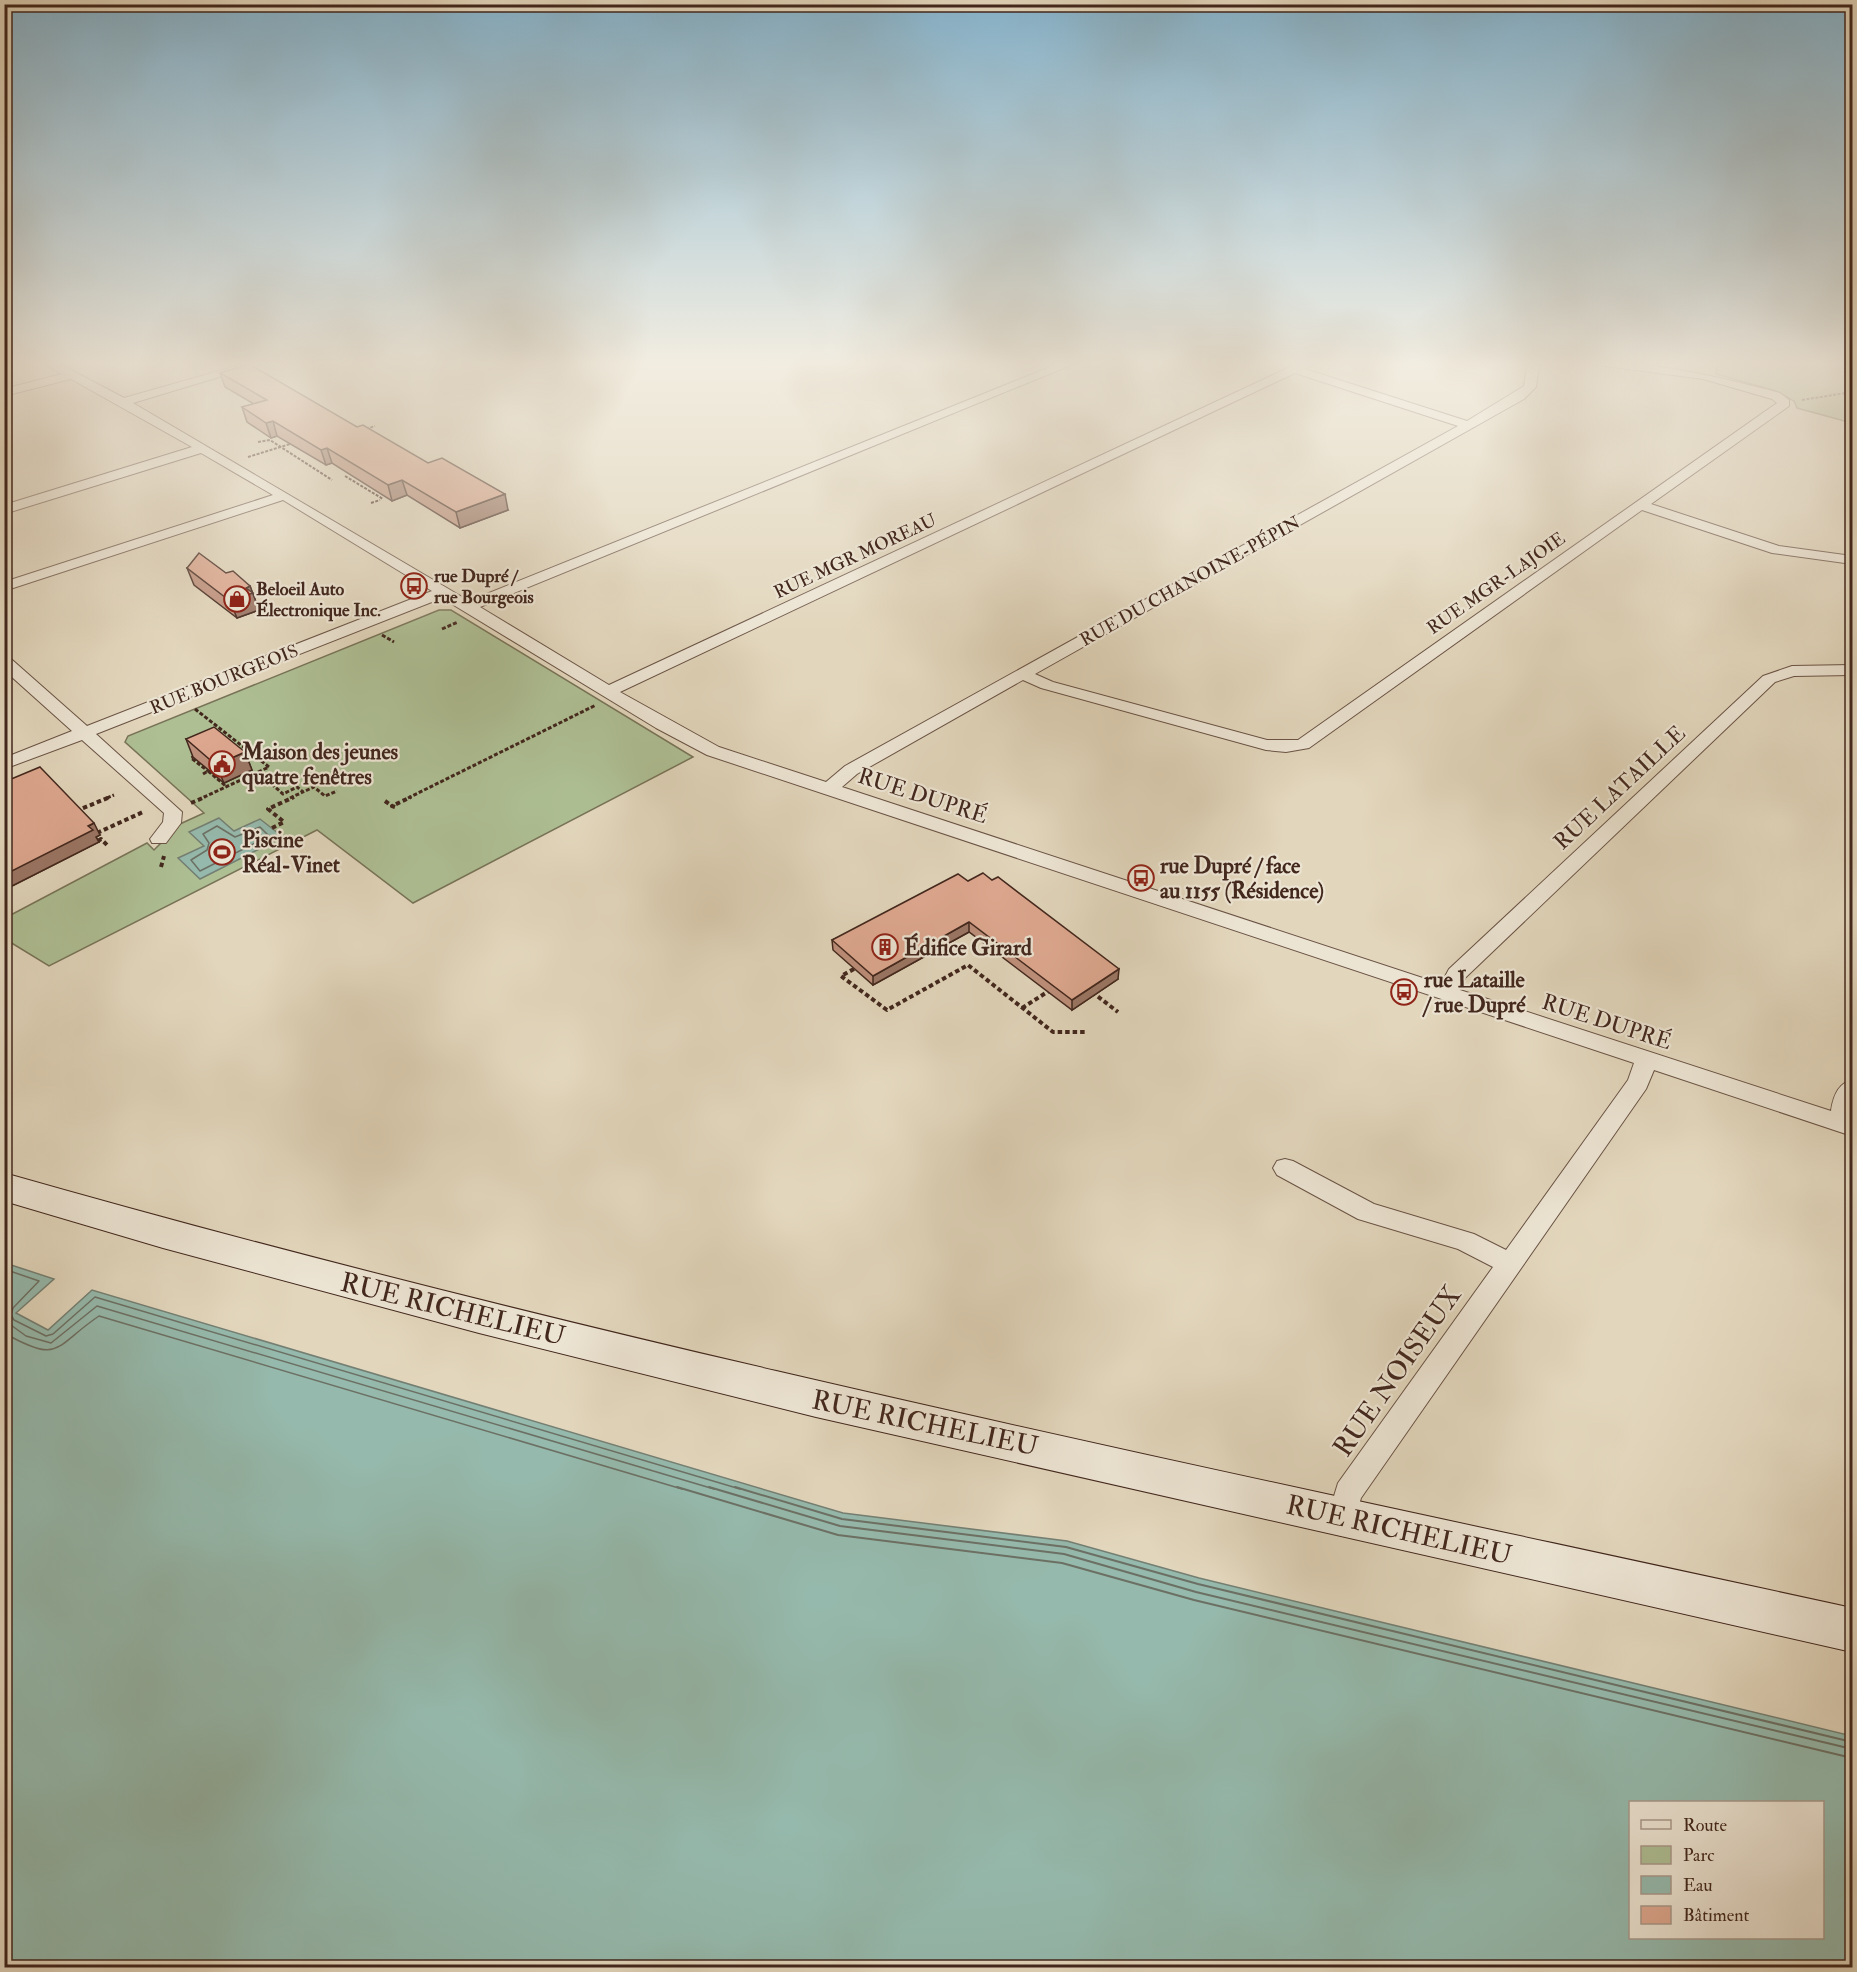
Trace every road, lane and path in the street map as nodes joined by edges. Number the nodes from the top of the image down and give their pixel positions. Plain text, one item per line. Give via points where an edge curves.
1 (186, 453) edge
2 (211, 453) edge
3 (262, 453) edge
4 (290, 453) edge
5 (849, 453) edge
6 (1121, 453) edge
7 (1418, 453) edge
8 (1714, 453) edge
9 (241, 460) dead end
10 (345, 476) edge
11 (332, 480) dead end
12 (366, 485) edge
13 (361, 486) junction
14 (284, 496) junction
15 (371, 503) dead end
16 (1640, 505) junction
17 (4, 510) edge
18 (1852, 560) edge
19 (4, 587) edge
20 (444, 592) junction
21 (468, 608) junction
22 (379, 633) dead end
23 (394, 642) dead end
24 (4, 661) edge
25 (1852, 670) edge
26 (1023, 674) junction
27 (606, 696) junction
28 (193, 708) dead end
29 (573, 716) junction
30 (578, 719) dead end
31 (84, 732) junction
32 (236, 742) junction
33 (224, 743) edge
34 (231, 745) edge
35 (202, 753) edge
36 (4, 764) edge
37 (208, 771) junction
38 (258, 772) junction
39 (203, 774) edge
40 (227, 787) junction
41 (828, 790) junction
42 (337, 791) dead end
43 (303, 792) junction
44 (114, 795) dead end
45 (385, 801) dead end
46 (191, 803) dead end
47 (146, 810) dead end
48 (75, 812) edge
49 (272, 828) dead end
50 (97, 833) dead end
51 (159, 839) dead end
52 (98, 841) dead end
53 (107, 844) dead end
54 (854, 969) edge
55 (1052, 990) edge
56 (1089, 990) edge
57 (1448, 993) junction
58 (1022, 1008) junction
59 (1118, 1012) dead end
60 (1085, 1032) dead end
61 (1646, 1060) junction
62 (1852, 1088) edge
63 (1847, 1125) edge
64 (1285, 1168) dead end
65 (4, 1187) edge
66 (1508, 1263) junction
67 (1343, 1516) junction
68 (1852, 1630) edge

1 - 17 street
2 - 14 street, RUE DUPRÉ
3 - 9 path
4 - 11 path
5 - 21 street
6 - 27 street, RUE MGR MOREAU
7 - 26 street, RUE DU CHANOINE-PÉPIN
8 - 16 street, RUE MGR-LAJOIE
10 - 13 path
12 - 13 path
13 - 15 path via 382,499
14 - 19 street
14 - 20 street, RUE DUPRÉ
16 - 18 street via 1777,550
16 - 26 street, RUE MGR-LAJOIE via 1298,745 1266,745 1047,685
20 - 21 street, RUE DUPRÉ
20 - 31 street, RUE BOURGEOIS
21 - 27 street, RUE DUPRÉ
22 - 23 path
24 - 31 street
25 - 57 street, RUE LATAILLE via 1792,671 1769,679 1456,974
26 - 41 street, RUE DU CHANOINE-PÉPIN via 851,770
27 - 29 path
27 - 41 street, RUE DUPRÉ via 713,751
28 - 32 path
29 - 30 path
29 - 45 path via 394,806
31 - 36 street, RUE BOURGEOIS
31 - 51 street via 173,812 172,822
32 - 33 path
32 - 34 path
32 - 38 path via 268,767
35 - 37 path via 191,757
37 - 39 path
37 - 40 path
38 - 40 path
38 - 43 path via 283,794 297,787
40 - 46 path
41 - 57 street, RUE DUPRÉ
42 - 43 path via 326,796 314,787
43 - 49 path via 268,809 284,822
44 - 48 path
47 - 50 path
52 - 53 path
54 - 58 path via 841,976 887,1010 968,966
55 - 58 path
56 - 59 path
57 - 61 street, RUE DUPRÉ
58 - 60 path via 1053,1032
61 - 63 street, RUE DUPRÉ
61 - 66 street, RUE NOISEUX via 1638,1083
62 - 63 street via 1844,1099
64 - 66 street via 1367,1212 1465,1240
65 - 67 main road, RUE RICHELIEU via 479,1317 816,1399
66 - 67 street, RUE NOISEUX via 1348,1493
67 - 68 main road, RUE RICHELIEU

